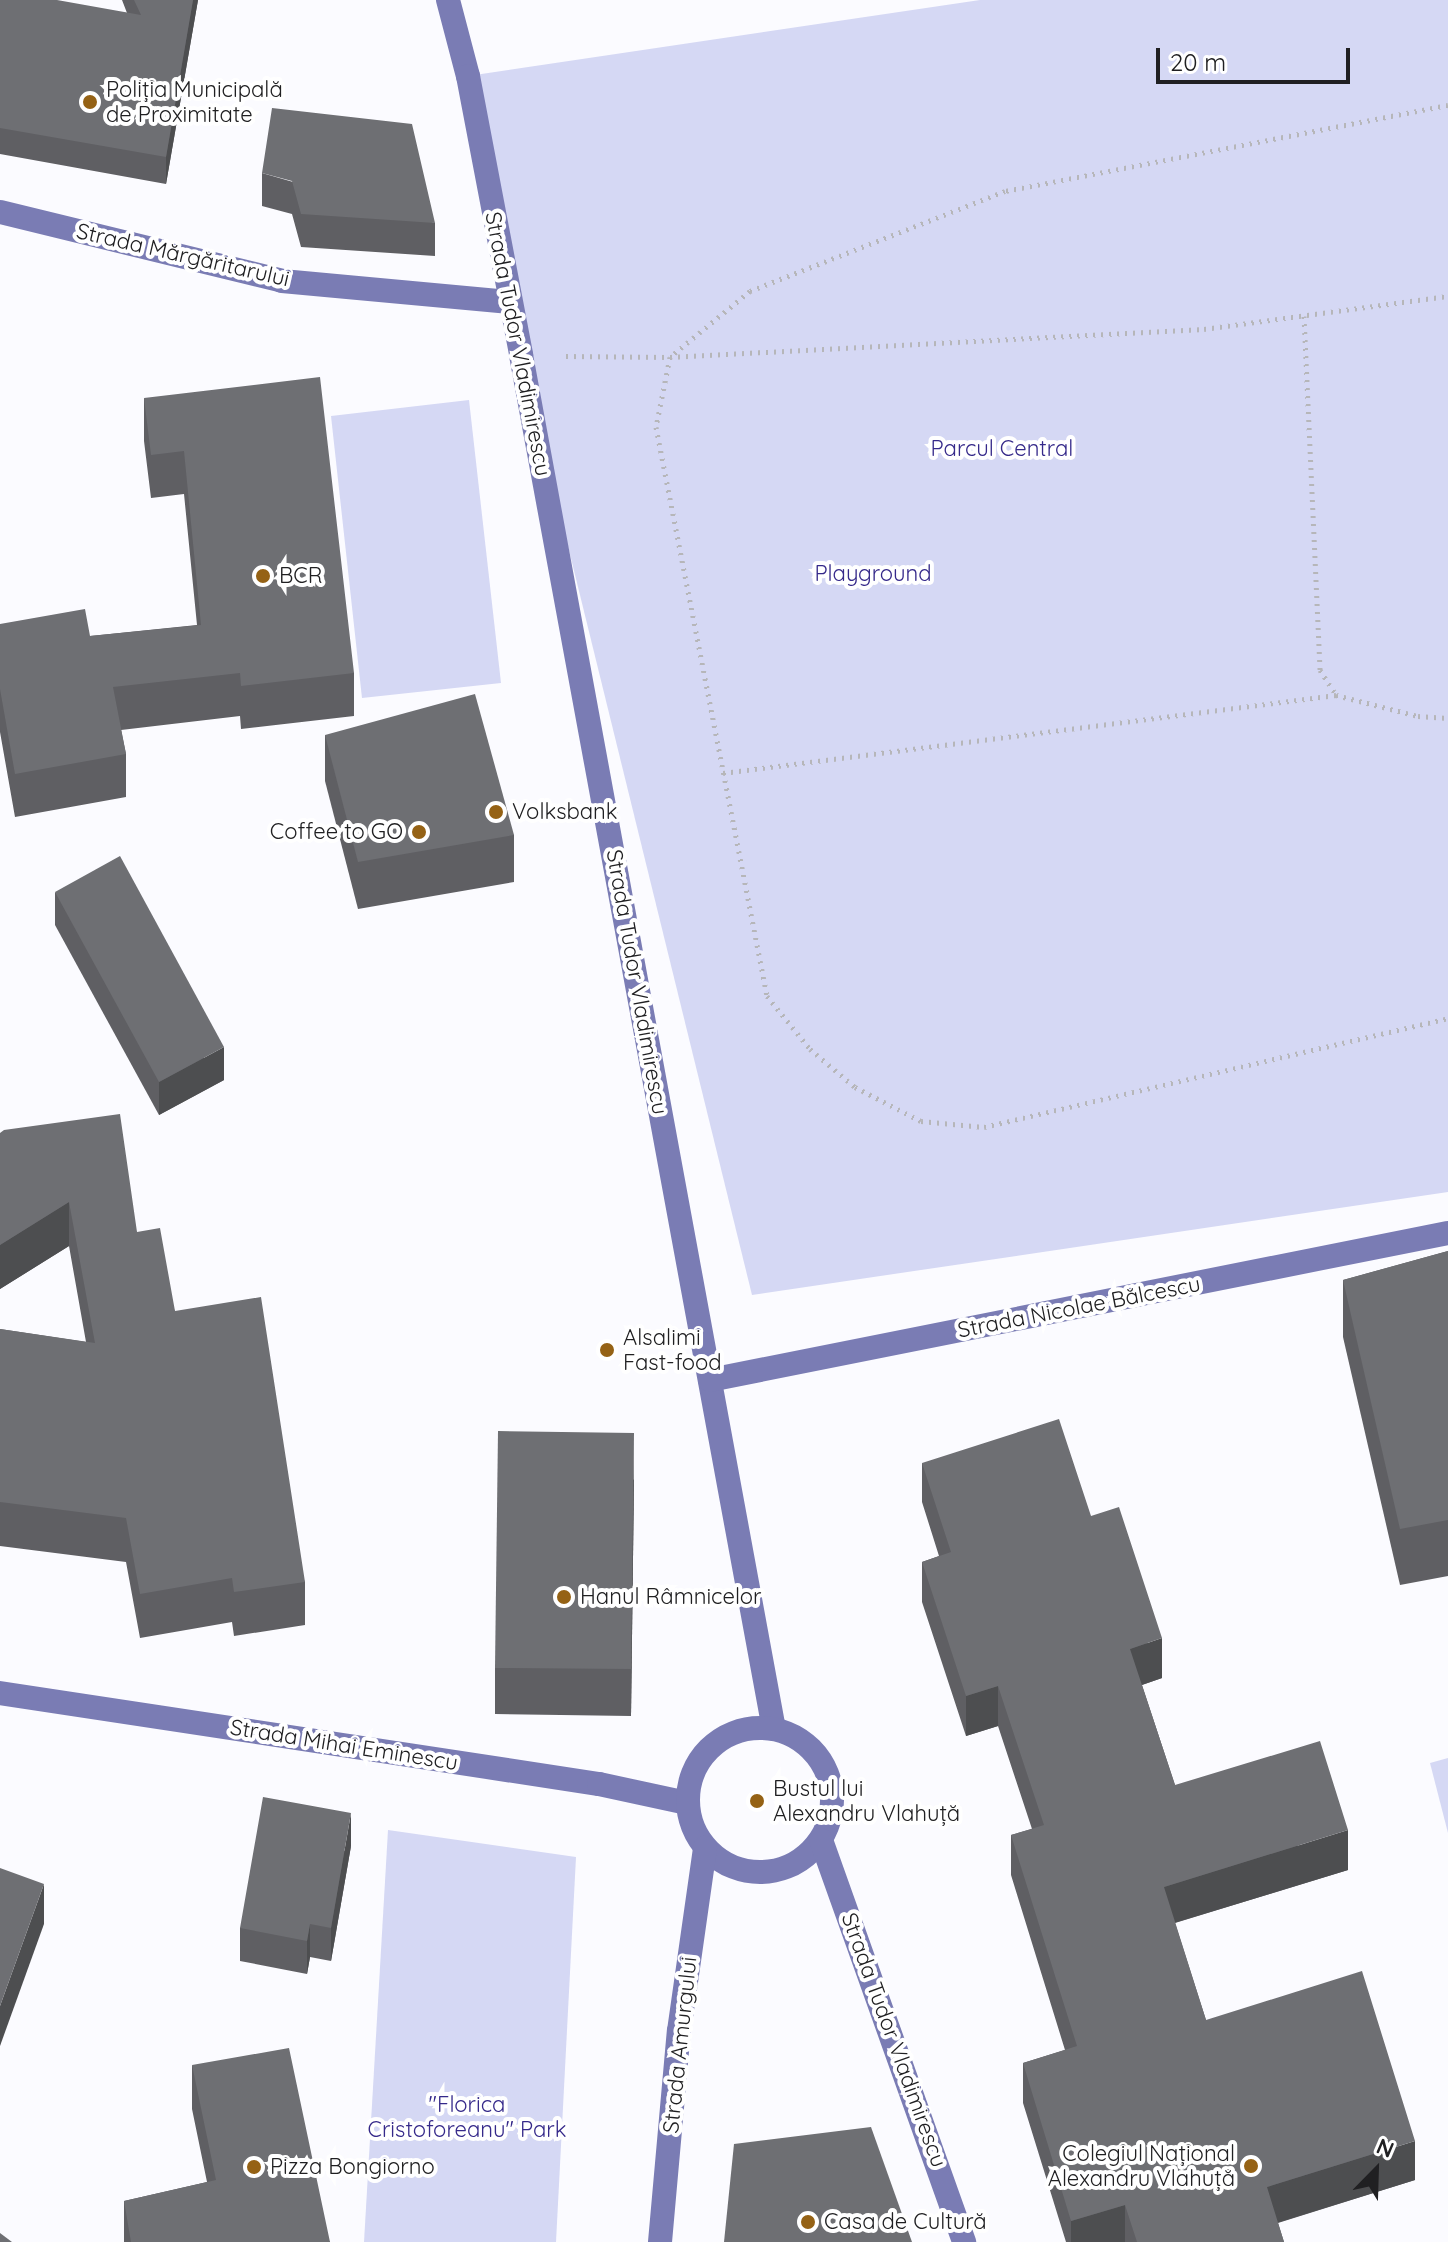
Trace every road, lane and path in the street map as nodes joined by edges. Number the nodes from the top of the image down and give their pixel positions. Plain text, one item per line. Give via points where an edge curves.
1 (448, 0) edge
2 (1448, 105) edge
3 (0, 212) edge
4 (1448, 296) edge
5 (510, 302) junction
6 (1304, 316) junction
7 (521, 355) junction
8 (670, 357) junction
9 (1336, 695) junction
10 (1448, 718) edge
11 (723, 773) junction
12 (1448, 1018) edge
13 (1448, 1233) edge
14 (710, 1380) junction
15 (0, 1693) edge
16 (774, 1729) junction
17 (687, 1803) junction
18 (821, 1840) junction
19 (705, 1848) junction
20 (660, 2242) edge
21 (964, 2242) edge

1 - 5 street, Strada Tudor Vladimirescu via 468,76
2 - 8 path via 1005,191 750,291
3 - 5 street, Strada Mărgăritarului via 282,281
4 - 6 path
5 - 7 street, Strada Tudor Vladimirescu
6 - 8 path via 1204,329
6 - 9 path via 1320,670
7 - 8 path
7 - 14 street, Strada Tudor Vladimirescu
8 - 11 path via 656,427
9 - 10 path via 1418,716
9 - 11 path
11 - 12 path via 767,996 810,1049 855,1087 921,1121 984,1127
13 - 14 street, Strada Nicolae Bălcescu
14 - 16 street, Strada Tudor Vladimirescu
15 - 17 street, Strada Mihai Eminescu via 599,1784
16 - 17 street via 744,1730 717,1742 692,1774
16 - 18 street via 812,1750 829,1777 832,1809
17 - 19 street
18 - 19 street via 798,1863 766,1872 732,1867
18 - 21 street, Strada Tudor Vladimirescu
19 - 20 street, Strada Amurgului via 679,2031

